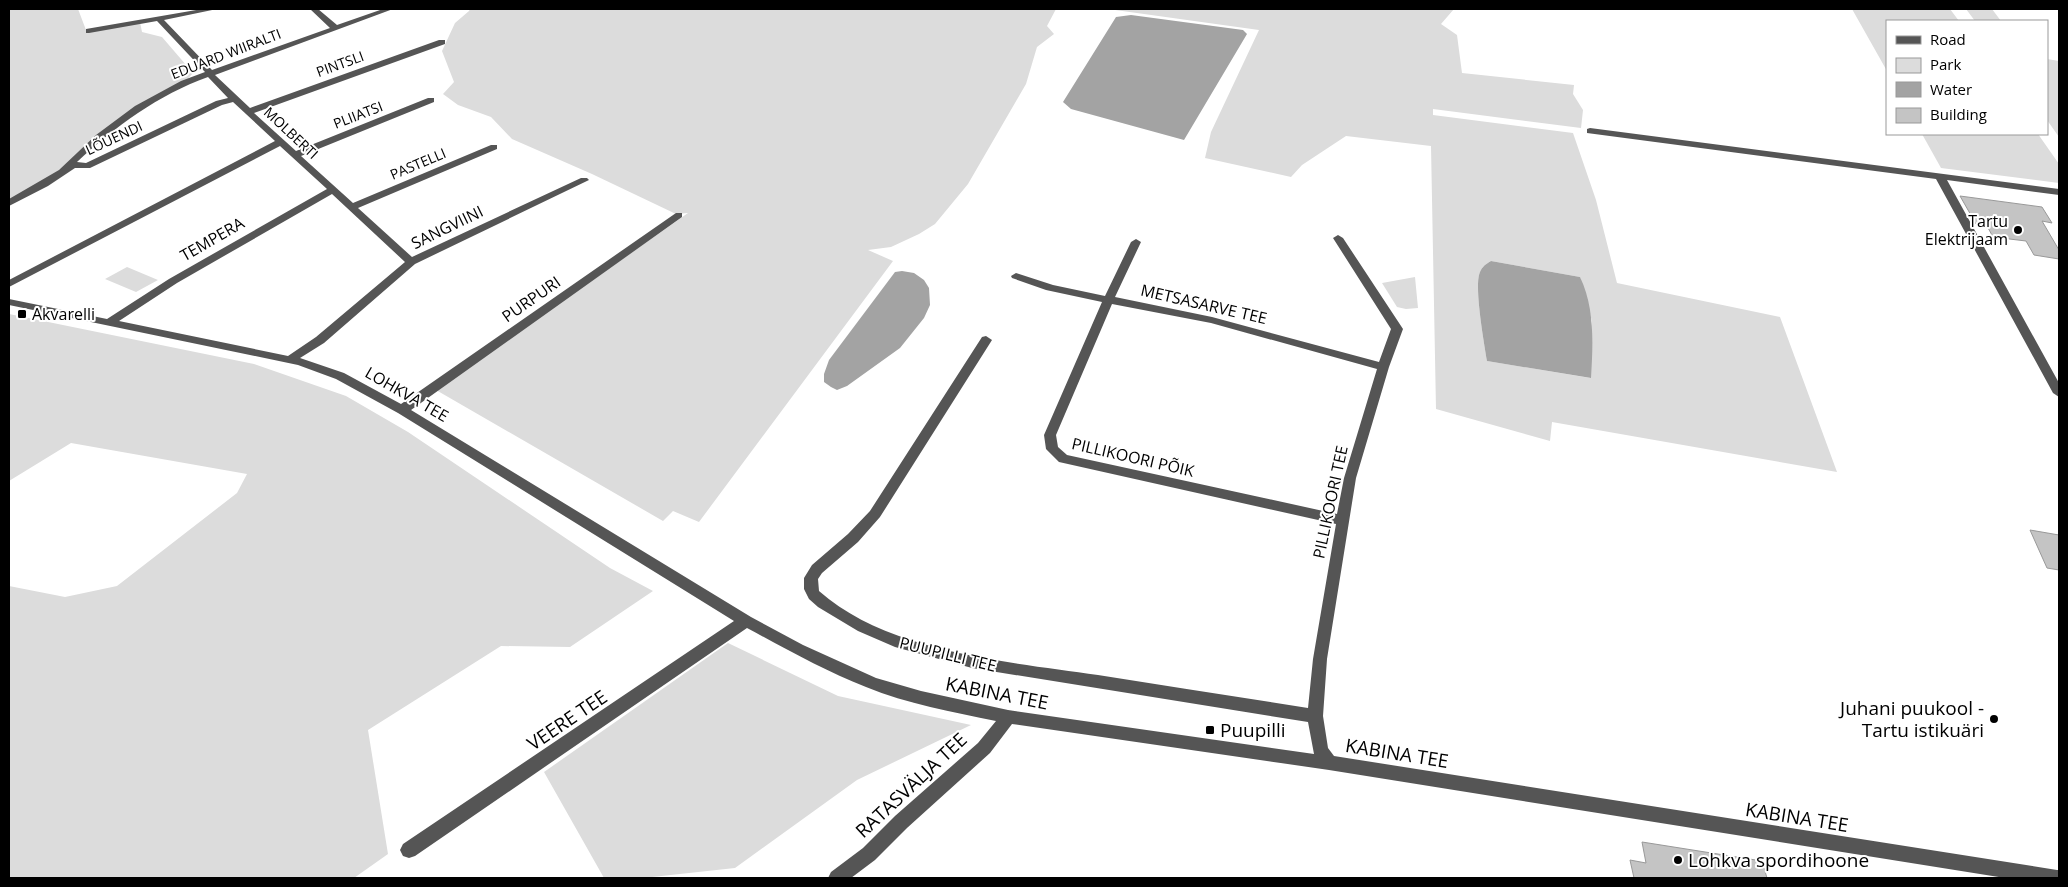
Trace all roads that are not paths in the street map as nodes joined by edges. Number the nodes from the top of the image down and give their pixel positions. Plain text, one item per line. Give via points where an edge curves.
1 (213, 9) edge
2 (314, 9) edge
3 (389, 9) edge
4 (159, 19) junction
5 (335, 28) junction
6 (88, 31) dead end
7 (442, 42) dead end
8 (210, 73) junction
9 (234, 99) junction
10 (431, 100) dead end
11 (248, 112) junction
12 (1590, 131) dead end
13 (281, 142) junction
14 (494, 146) dead end
15 (295, 155) junction
16 (64, 170) junction
17 (1940, 177) junction
18 (584, 180) dead end
19 (333, 190) junction
20 (2059, 192) edge
21 (9, 203) edge
22 (351, 207) junction
23 (679, 215) dead end
24 (1338, 238) dead end
25 (1136, 242) dead end
26 (411, 262) junction
27 (1016, 276) dead end
28 (9, 284) edge
29 (1108, 300) junction
30 (9, 302) edge
31 (110, 322) junction
32 (986, 340) dead end
33 (290, 360) junction
34 (1383, 367) junction
35 (2059, 393) edge
36 (402, 410) junction
37 (1342, 520) junction
38 (746, 621) junction
39 (1315, 716) junction
40 (1008, 717) junction
41 (1329, 763) junction
42 (409, 850) dead end
43 (837, 878) edge
44 (2057, 878) edge

1 - 4 street
2 - 5 street
3 - 5 street, EDUARD WIIRALTI
4 - 6 street
4 - 8 street, MOLBERTI
5 - 8 street, EDUARD WIIRALTI
7 - 11 street, PINTSLI
8 - 9 street, MOLBERTI
8 - 16 street, EDUARD WIIRALTI via 138,108 99,137
9 - 11 street, MOLBERTI
9 - 16 street, LÕUENDI via 219,103 87,166 72,165
10 - 15 street, PLIIATSI
11 - 13 street, MOLBERTI
12 - 17 street
13 - 15 street, MOLBERTI
13 - 28 street
14 - 22 street, PASTELLI
15 - 19 street, MOLBERTI
16 - 21 street, LÕUENDI
17 - 20 street
17 - 35 street
18 - 26 street, SANGVIINI
19 - 22 street, MOLBERTI
19 - 31 street, TEMPERA via 173,281
22 - 26 street, MOLBERTI
23 - 36 street, PURPURI
24 - 34 street, PILLIKOORI TEE via 1397,328
25 - 29 street, PILLIKOORI PÕIK
26 - 33 street, SANGVIINI via 320,340
27 - 29 street, METSASARVE TEE via 1050,288
29 - 34 street, METSASARVE TEE via 1212,320
29 - 37 street, PILLIKOORI PÕIK via 1050,435 1052,449 1063,459
30 - 31 street, LOHKVA TEE
31 - 33 street, LOHKVA TEE
32 - 39 street, PUUPILLI TEE via 874,514 811,578 814,595 863,627 935,654
33 - 36 street, LOHKVA TEE via 340,376
34 - 37 street, PILLIKOORI TEE via 1350,478
36 - 38 street, LOHKVA TEE
37 - 39 street, PILLIKOORI TEE via 1320,659
38 - 40 street, KABINA TEE via 872,683 921,698
38 - 42 street, VEERE TEE
39 - 41 street, PILLIKOORI TEE via 1320,750
40 - 41 street, KABINA TEE
40 - 43 street, RATASVÄLJA TEE via 984,748 868,854
41 - 44 street, KABINA TEE

